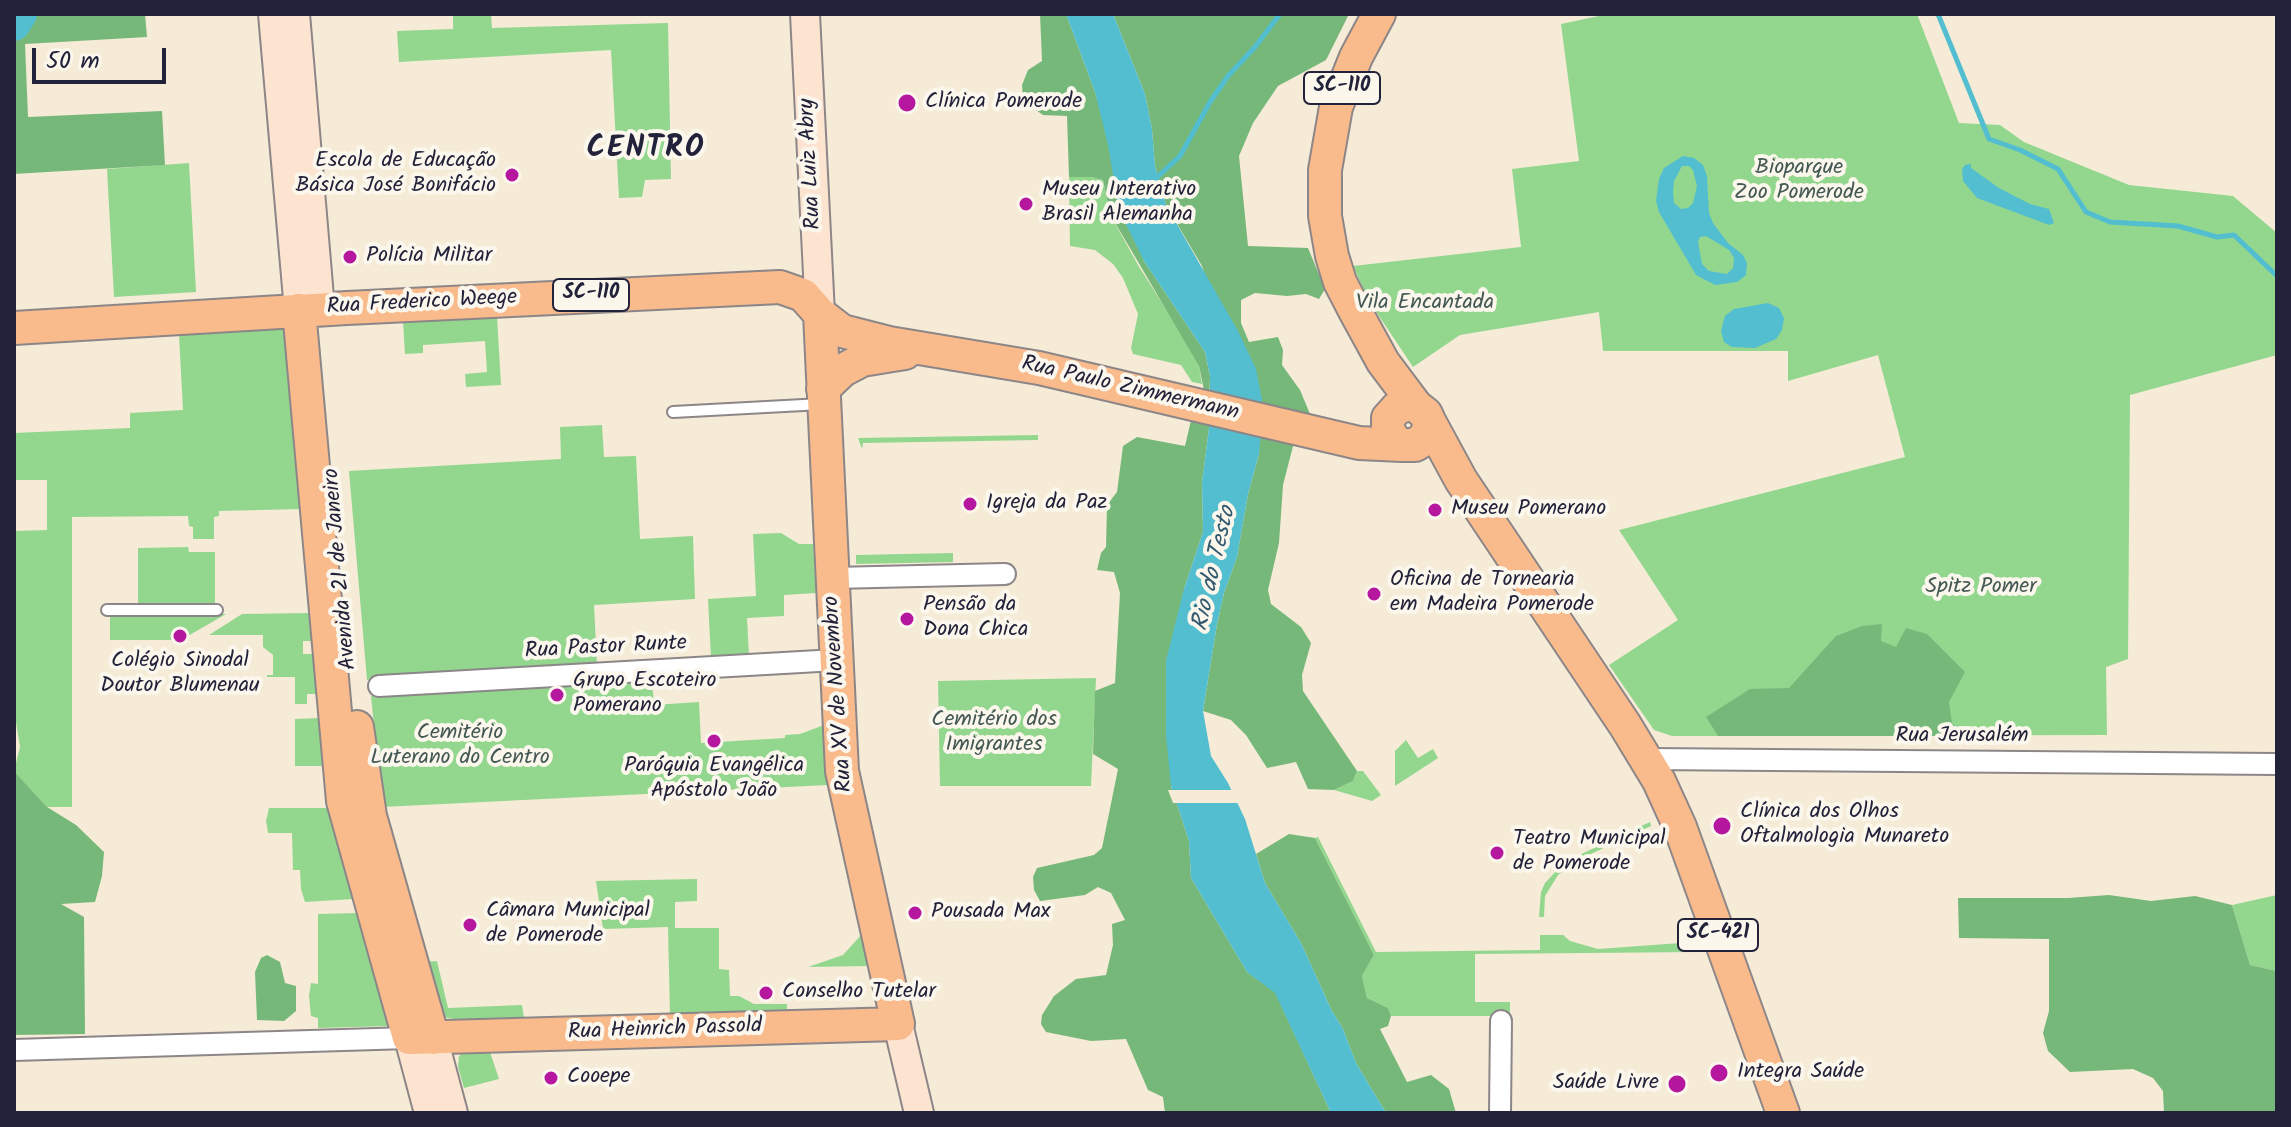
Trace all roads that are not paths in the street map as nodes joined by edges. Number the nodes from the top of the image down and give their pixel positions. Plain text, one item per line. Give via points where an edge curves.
1 (273, 14) edge
2 (295, 14) edge
3 (805, 14) edge
4 (1379, 14) edge
5 (286, 44) junction
6 (310, 310) junction
7 (820, 314) junction
8 (14, 328) edge
9 (922, 350) junction
10 (823, 397) junction
11 (673, 412) dead end
12 (1406, 425) junction
13 (1005, 574) dead end
14 (833, 578) junction
15 (107, 610) dead end
16 (217, 610) dead end
17 (836, 660) junction
18 (379, 686) dead end
19 (1648, 759) junction
20 (2277, 764) edge
21 (1501, 1021) dead end
22 (898, 1024) junction
23 (421, 1038) junction
24 (14, 1050) edge
25 (429, 1113) edge
26 (453, 1113) edge
27 (919, 1113) edge
28 (1500, 1113) edge
29 (1783, 1113) edge

1 - 5 main road, Avenida 21 de Janeiro
2 - 5 main road, Avenida 21 de Janeiro
3 - 7 main road, Rua Luiz Abry
4 - 12 main road, SC-110 via 1336,107 1324,199 1327,238 1340,282 1383,362
5 - 6 main road, Avenida 21 de Janeiro
6 - 7 main road, Rua Frederico Weege / SC-110 via 768,286 803,295
6 - 8 main road, Rua Frederico Weege / SC-110
6 - 23 main road, Avenida 21 de Janeiro via 364,787
7 - 9 main road, Rua Paulo Zimmermann via 842,331
7 - 10 main road, Rua XV de Novembro
9 - 10 main road, Rua Paulo Zimmermann via 862,360 843,370
9 - 12 main road, Rua Paulo Zimmermann via 1029,366 1375,445
10 - 11 lane
10 - 14 main road, Rua XV de Novembro
12 - 19 main road, SC-421 via 1461,480
13 - 14 street
14 - 17 main road, Rua XV de Novembro
15 - 16 lane
17 - 18 street, Rua Pastor Runte
17 - 22 main road, Rua XV de Novembro via 844,789
19 - 20 street, Rua Jerusalém
19 - 29 main road, SC-421 via 1680,827
21 - 28 street
22 - 23 main road, Rua Heinrich Passold
22 - 27 main road, Rua XV de Novembro
23 - 24 street, Rua Heinrich Passold
23 - 25 main road, Avenida 21 de Janeiro
23 - 26 main road, Avenida 21 de Janeiro

